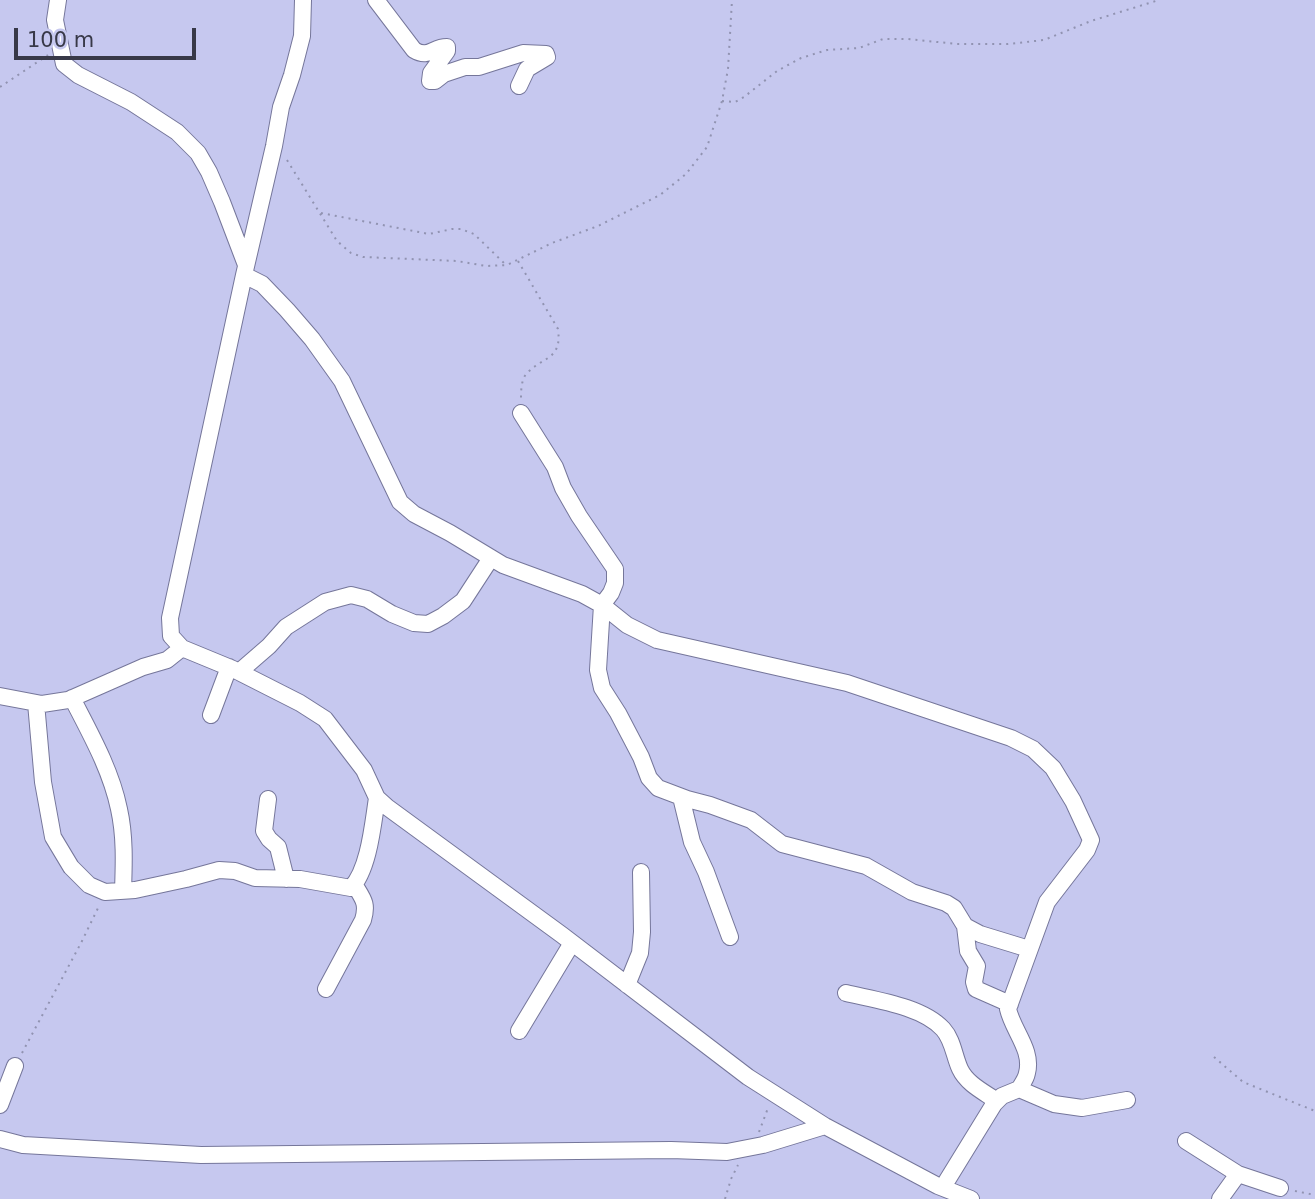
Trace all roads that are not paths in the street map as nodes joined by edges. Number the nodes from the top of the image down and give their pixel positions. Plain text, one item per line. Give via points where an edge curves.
1 (58, 0) edge
2 (303, 0) edge
3 (376, 0) edge
4 (519, 86) dead end
5 (245, 270) junction
6 (521, 413) road end
7 (491, 558) junction
8 (602, 605) junction
9 (183, 648) junction
10 (234, 670) junction
11 (0, 696) edge
12 (72, 698) junction
13 (36, 703) junction
14 (211, 715) dead end
15 (681, 797) junction
16 (377, 798) junction
17 (268, 799) dead end
18 (641, 872) dead end
19 (286, 878) junction
20 (354, 884) junction
21 (123, 891) junction
22 (965, 926) junction
23 (730, 937) dead end
24 (572, 943) junction
25 (1029, 949) junction
26 (627, 985) junction
27 (326, 989) dead end
28 (846, 993) dead end
29 (1010, 1004) junction
30 (519, 1031) dead end
31 (15, 1066) road end
32 (1019, 1089) junction
33 (1127, 1100) dead end
34 (997, 1101) junction
35 (0, 1105) edge
36 (825, 1126) junction
37 (0, 1139) edge
38 (1186, 1141) dead end
39 (1238, 1174) junction
40 (943, 1187) junction
41 (1280, 1188) road end
42 (971, 1199) edge
43 (1220, 1199) edge

1 - 5 street via 55,20 64,64 177,132 198,153 218,192
2 - 5 street via 302,36 281,107
3 - 4 street via 420,54 447,47 430,81 523,53 545,54 547,57 527,69
5 - 7 street via 287,310 342,381 400,502
5 - 9 street via 170,618 171,636
6 - 8 street via 615,569 615,583
7 - 8 street
7 - 10 street via 463,601 428,624 414,623 351,595 325,602
8 - 15 street via 597,670 602,688 649,778 658,788
8 - 25 street via 657,640 847,683 1034,748 1053,768 1091,840 1047,902
9 - 10 street
9 - 12 street via 167,660
10 - 14 street
10 - 16 street via 325,719 364,770
11 - 13 street
12 - 13 street
12 - 21 street via 102,759 119,808
13 - 21 street via 53,837 71,867 89,885 105,892
15 - 22 street via 751,820 782,844 866,866 912,892 946,903
15 - 23 street via 692,842
16 - 20 street via 370,845
16 - 24 street
17 - 19 street via 264,831 278,847
18 - 26 street via 640,953
19 - 20 street via 351,888
19 - 21 street via 255,878 219,870
20 - 27 street via 366,909
22 - 25 street
22 - 29 street via 968,951 977,966 976,989
24 - 26 street
24 - 30 street
25 - 29 street
26 - 36 street via 748,1077
28 - 34 street via 933,1020 945,1031 961,1072
29 - 32 street via 1011,1020 1027,1055 1027,1073
31 - 35 street
32 - 33 street via 1054,1104 1082,1108
32 - 34 street
34 - 40 street
36 - 37 street via 727,1152 201,1155 23,1145
36 - 40 street
38 - 39 street
39 - 41 street
39 - 43 street
40 - 42 street

